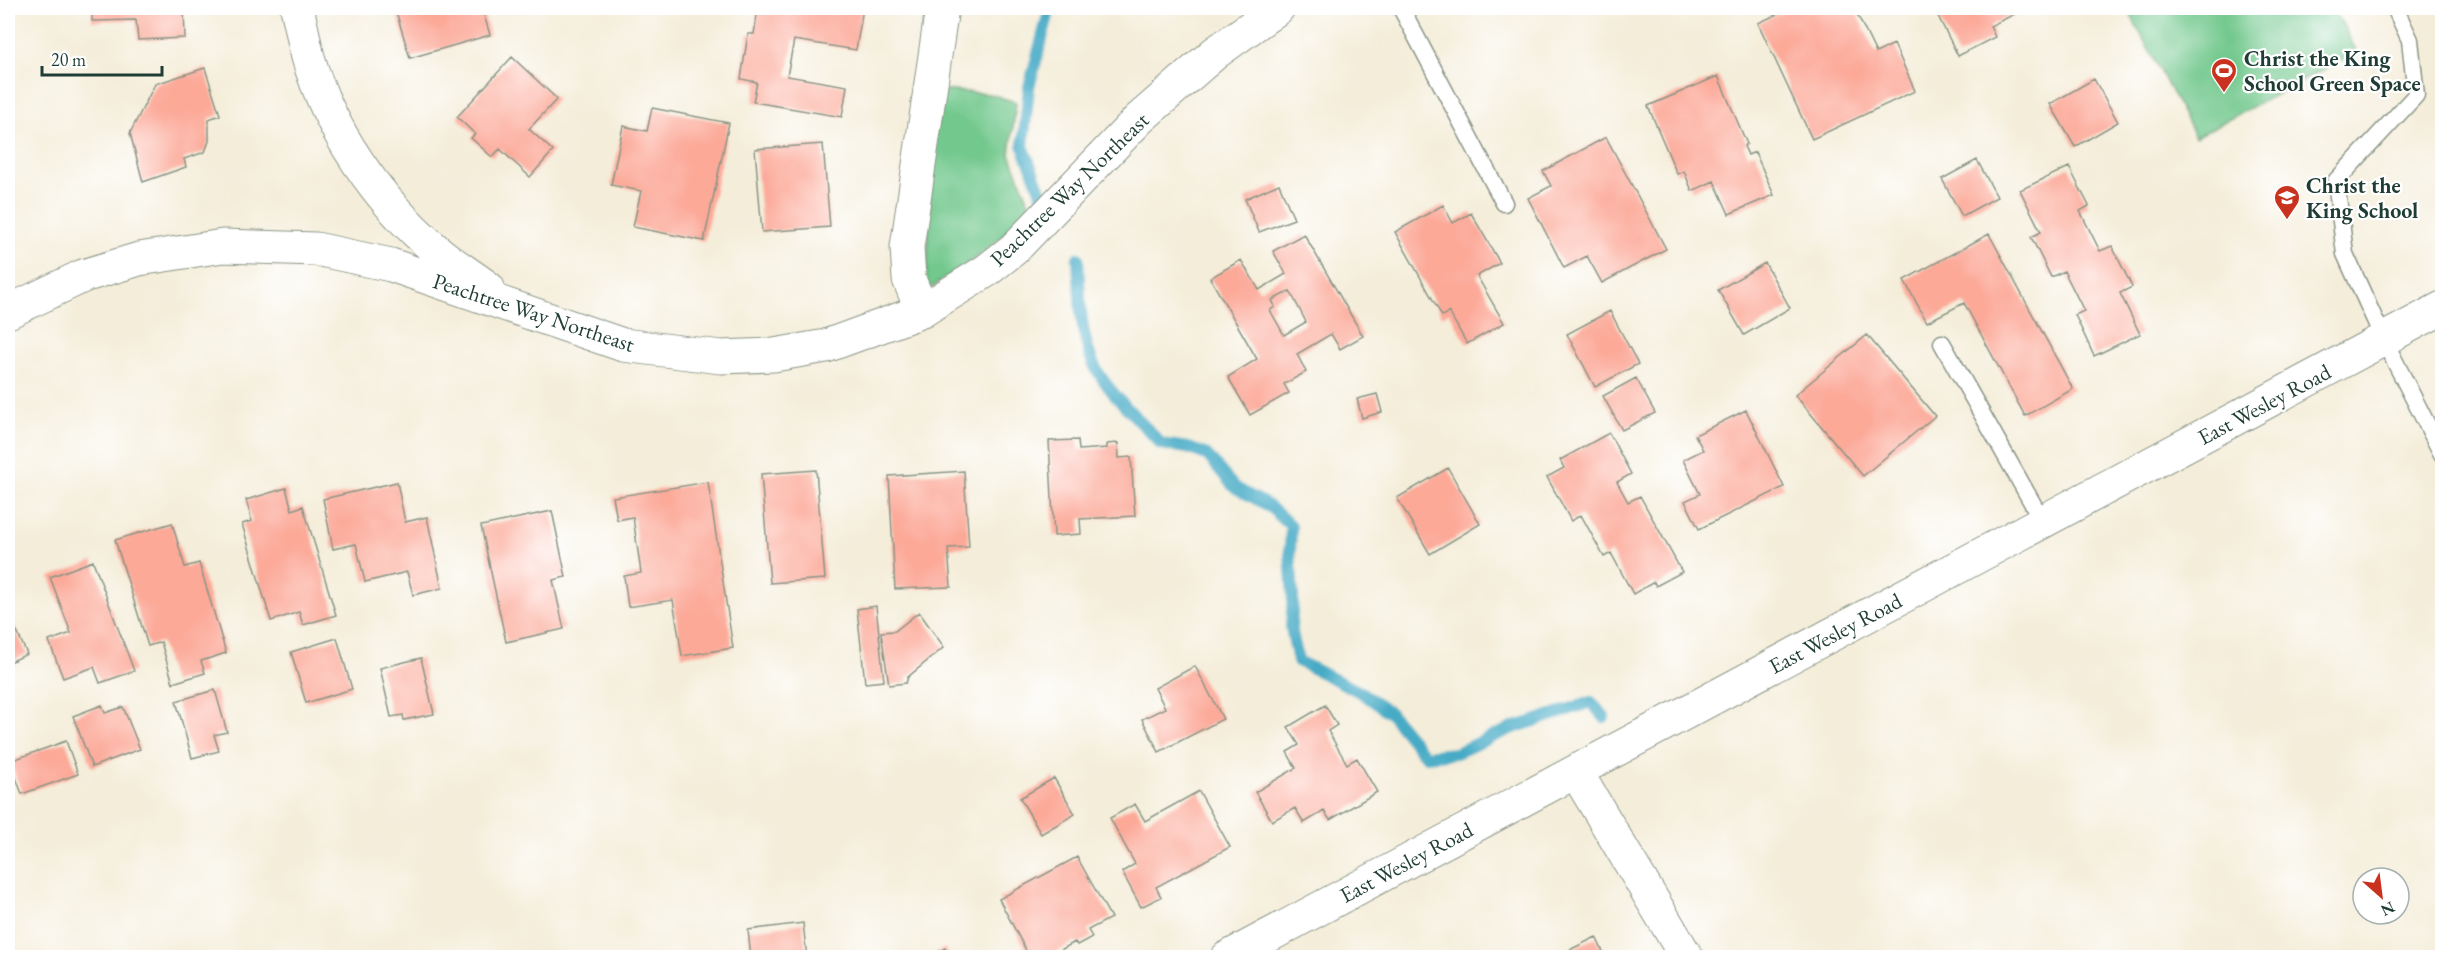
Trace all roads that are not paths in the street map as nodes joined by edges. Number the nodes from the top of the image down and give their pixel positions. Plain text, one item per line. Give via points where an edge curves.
1 (297, 8) edge
2 (942, 8) edge
3 (1278, 8) edge
4 (1401, 8) edge
5 (2395, 8) edge
6 (1503, 203) dead end
7 (507, 307) junction
8 (2442, 308) edge
9 (922, 311) junction
10 (8, 312) edge
11 (2384, 340) junction
12 (1942, 343) dead end
13 (2442, 454) edge
14 (2043, 522) junction
15 (1576, 772) junction
16 (1227, 957) edge
17 (1687, 957) edge

1 - 7 street via 308,58 328,109 358,163 396,210 436,250 494,292
2 - 9 street via 907,247 909,279
3 - 9 street, Peachtree Way Northeast via 1215,52 1139,119 1014,249
4 - 6 lane
5 - 11 lane via 2410,40 2416,95 2336,181 2345,254
7 - 9 street, Peachtree Way Northeast via 623,345 721,357 774,355 826,346
7 - 10 street, Peachtree Way Northeast via 379,262 316,249 223,246 139,259 83,276
8 - 11 street, East Wesley Road
11 - 13 lane
11 - 14 street, East Wesley Road
12 - 14 lane
14 - 15 street, East Wesley Road
15 - 16 street, East Wesley Road
15 - 17 street

